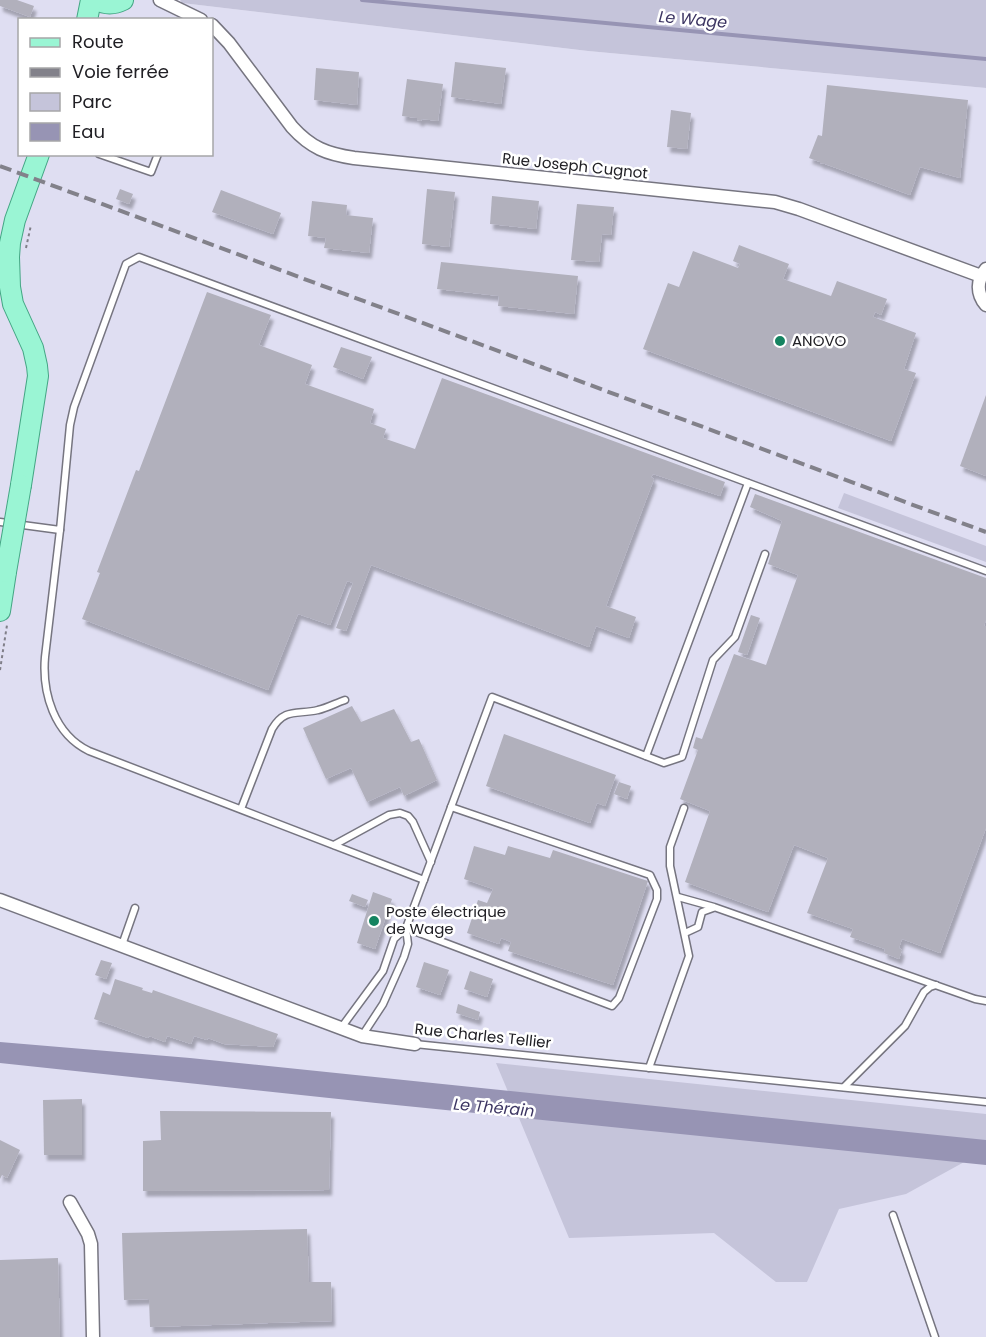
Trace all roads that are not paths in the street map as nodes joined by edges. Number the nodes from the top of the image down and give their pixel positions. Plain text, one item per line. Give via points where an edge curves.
1 (91, 0) edge
2 (160, 0) edge
3 (169, 0) edge
4 (112, 1) edge
5 (189, 13) junction
6 (87, 18) edge
7 (101, 18) edge
8 (198, 18) edge
9 (213, 27) edge
10 (38, 156) edge
11 (50, 156) edge
12 (105, 156) edge
13 (157, 156) edge
14 (983, 272) edge
15 (10, 280) junction
16 (986, 305) edge
17 (748, 483) junction
18 (0, 522) edge
19 (60, 530) junction
20 (765, 554) dead end
21 (986, 571) edge
22 (0, 611) edge
23 (345, 700) dead end
24 (646, 756) junction
25 (451, 807) junction
26 (684, 808) dead end
27 (241, 809) junction
28 (334, 845) junction
29 (431, 862) junction
30 (424, 880) junction
31 (678, 897) junction
32 (0, 900) edge
33 (714, 907) junction
34 (135, 908) dead end
35 (406, 928) junction
36 (685, 933) junction
37 (122, 945) junction
38 (937, 985) junction
39 (986, 1000) edge
40 (341, 1028) junction
41 (362, 1036) junction
42 (415, 1044) joint
43 (649, 1068) junction
44 (844, 1087) junction
45 (986, 1102) edge
46 (70, 1202) dead end
47 (893, 1215) dead end
48 (93, 1337) edge
49 (935, 1337) edge

1 - 6 main road
2 - 5 street
3 - 5 street
4 - 7 main road
5 - 8 street
9 - 14 street, Rue Joseph Cugnot via 301,137 331,153 775,202
10 - 15 main road via 13,229
11 - 15 main road
12 - 13 lane via 151,172
14 - 16 street, Rue Joseph Cugnot via 978,284
15 - 22 main road, bridge via 13,304 33,348 38,376
17 - 19 lane via 139,256 126,264 74,407
17 - 21 lane
17 - 24 lane
18 - 19 lane
19 - 27 lane via 44,668 47,698 58,722 82,748
20 - 24 lane via 735,638 713,660 682,757 664,763
23 - 27 lane via 316,711 288,714 279,720
24 - 25 lane via 492,697
25 - 29 lane
25 - 35 lane via 650,875 657,899 619,998 612,1006
26 - 31 lane via 670,847 670,866
27 - 28 lane
28 - 29 lane via 400,813 413,822
28 - 30 lane
29 - 30 lane
30 - 35 lane
31 - 33 lane
31 - 36 lane
32 - 37 street, Rue Charles Tellier
33 - 36 lane via 702,912 698,927
33 - 38 lane
34 - 37 lane
35 - 40 lane via 394,939 383,971
35 - 41 lane via 408,944 404,957 383,1004
36 - 43 lane via 689,956
37 - 40 street, Rue Charles Tellier
38 - 39 lane
38 - 44 lane via 924,992 905,1026
40 - 41 street, Rue Charles Tellier
41 - 42 street, Rue Charles Tellier
42 - 43 lane, Rue Charles Tellier
43 - 44 lane, Rue Charles Tellier
44 - 45 lane, Rue Charles Tellier
46 - 48 street via 92,1244
47 - 49 lane

